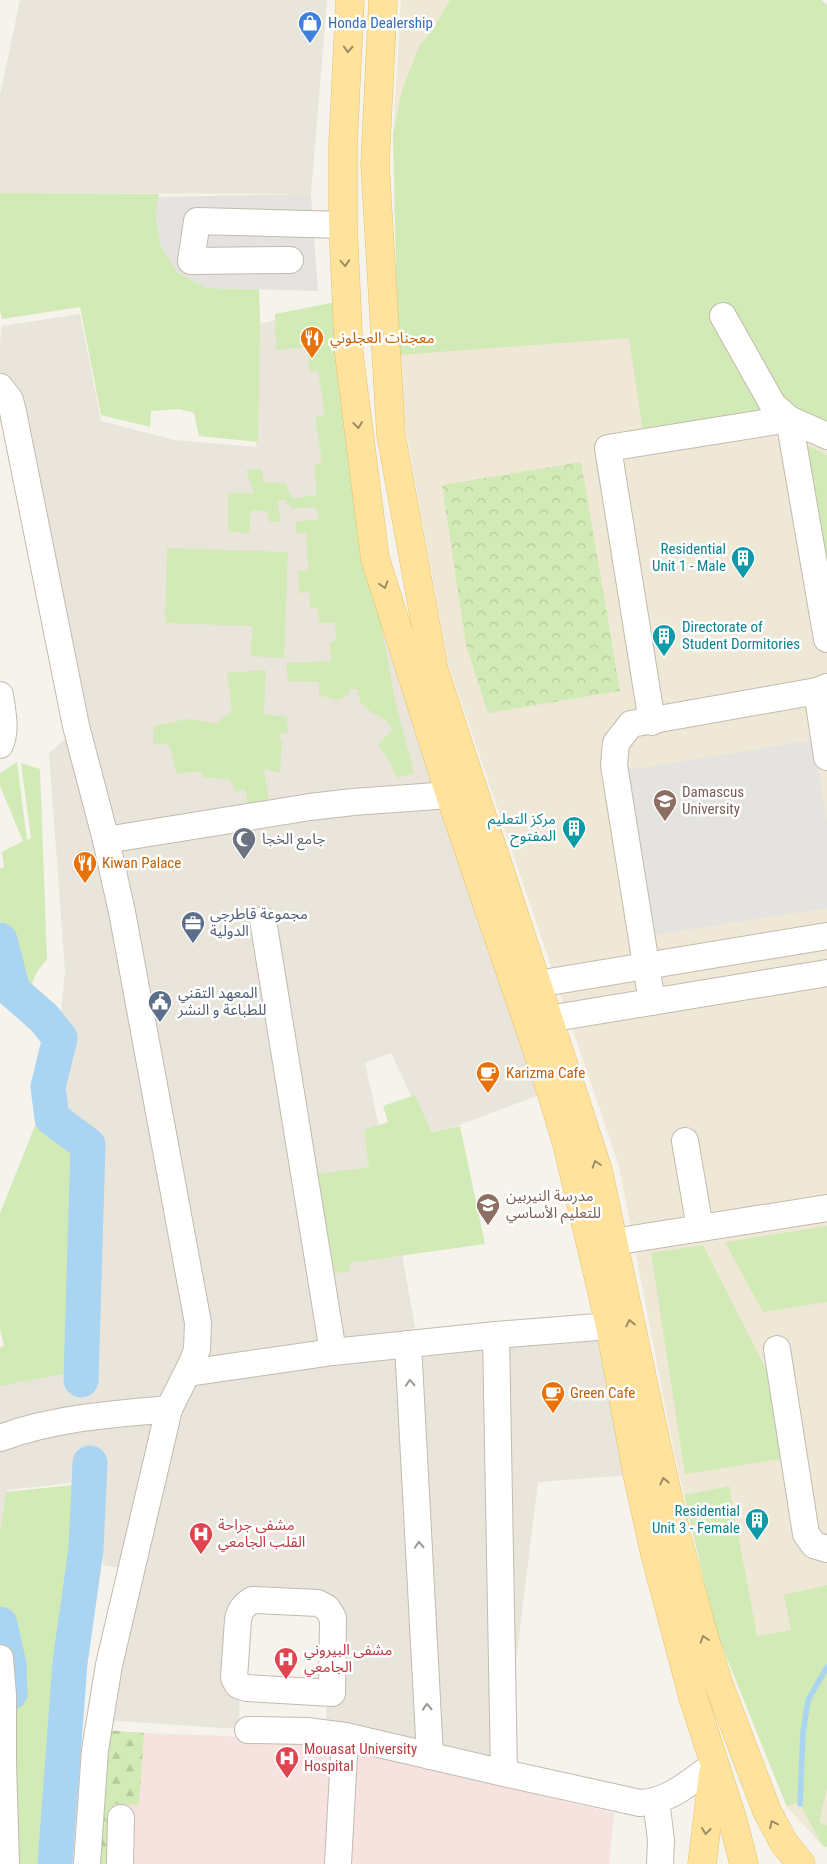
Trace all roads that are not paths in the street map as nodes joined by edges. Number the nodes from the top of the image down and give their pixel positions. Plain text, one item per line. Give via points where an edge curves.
1 (350, 0) edge
2 (383, 0) edge
3 (343, 225) junction
4 (290, 260) dead end
5 (724, 316) dead end
6 (0, 387) edge
7 (789, 419) junction
8 (827, 436) edge
9 (827, 639) edge
10 (822, 689) edge
11 (0, 695) edge
12 (652, 722) junction
13 (0, 745) edge
14 (827, 757) edge
15 (450, 795) junction
16 (106, 840) junction
17 (264, 920) dead end
18 (827, 936) edge
19 (646, 966) junction
20 (827, 973) edge
21 (537, 984) junction
22 (652, 1002) junction
23 (548, 1019) junction
24 (685, 1141) dead end
25 (827, 1208) edge
26 (700, 1228) junction
27 (613, 1242) junction
28 (610, 1326) junction
29 (496, 1335) junction
30 (408, 1344) junction
31 (777, 1349) dead end
32 (333, 1352) junction
33 (188, 1373) junction
34 (170, 1409) junction
35 (0, 1438) edge
36 (827, 1549) edge
37 (0, 1658) edge
38 (332, 1693) junction
39 (244, 1738) dead end
40 (340, 1741) junction
41 (430, 1756) junction
42 (714, 1765) junction
43 (504, 1773) junction
44 (656, 1801) junction
45 (121, 1818) dead end
46 (6, 1864) edge
47 (86, 1864) edge
48 (120, 1864) edge
49 (338, 1864) edge
50 (660, 1864) edge
51 (702, 1864) edge
52 (744, 1864) edge
53 (801, 1864) edge

1 -> 3 main road via 343,144
2 - 21 main road via 375,164 391,435 434,670
3 - 4 street via 197,221 191,261
3 -> 15 main road via 349,354 375,558
5 - 7 street via 773,405
6 - 16 street via 10,400 13,412 76,726
7 - 8 street
7 - 9 street
7 - 12 street via 608,448
10 - 12 street
10 - 14 street
11 - 13 street via 4,735
12 - 19 street via 631,724 616,743 614,765
15 - 16 street via 319,806
15 - 28 main road via 567,1144
16 - 33 street via 198,1323 197,1349
17 - 32 street
18 - 19 street
19 - 21 street
19 - 22 street
20 - 22 street
21 - 23 main road
22 - 23 street
27 -> 23 main road via 598,1170
24 - 26 street
25 - 26 street
26 - 27 street
53 -> 27 main road via 767,1811 719,1685 702,1630 677,1537
28 - 29 street
28 - 42 main road via 654,1554
29 - 30 street
29 - 43 street
30 - 32 street
41 -> 30 street
31 - 36 street via 806,1534 814,1545
32 - 33 street
33 - 34 street
34 - 35 street via 74,1419
34 - 47 street via 100,1712 90,1793
37 - 46 street
38 - 38 street via 333,1618 327,1608 313,1601 252,1600 245,1605 238,1620 234,1678 238,1685
38 - 40 street
39 - 40 street via 276,1729
40 - 41 street
40 - 49 street
41 - 43 street
42 - 44 street
42 -> 51 main road
42 - 52 main road
43 - 44 street via 640,1803
44 - 50 street via 662,1840
45 - 48 street

